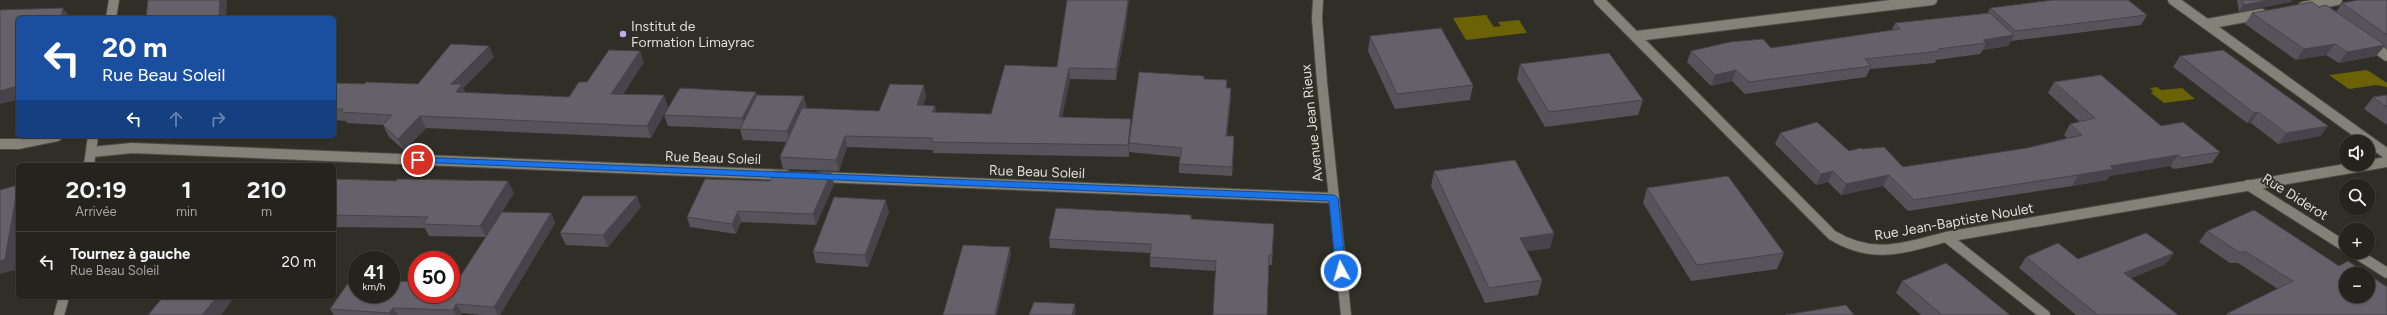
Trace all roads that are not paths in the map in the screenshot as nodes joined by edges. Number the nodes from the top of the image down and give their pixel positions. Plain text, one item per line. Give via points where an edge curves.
1 (114, 0) edge
2 (1318, 0) edge
3 (1599, 0) edge
4 (1932, 0) edge
5 (2173, 0) edge
6 (2337, 0) edge
7 (2313, 5) junction
8 (2290, 9) edge
9 (2268, 13) edge
10 (2326, 14) edge
11 (111, 16) edge
12 (2207, 24) junction
13 (1637, 36) junction
14 (2362, 39) edge
15 (2387, 56) edge
16 (47, 138) edge
17 (92, 138) edge
18 (0, 144) edge
19 (92, 152) junction
20 (2387, 154) edge
21 (2387, 162) edge
22 (89, 163) edge
23 (2248, 185) junction
24 (1334, 198) junction
25 (1946, 237) junction
26 (2339, 243) edge
27 (2365, 259) edge
28 (2387, 273) edge
29 (63, 299) edge
30 (59, 315) edge
31 (1346, 315) edge
32 (2045, 315) edge

1 - 11 street
2 - 24 street, Avenue Jean Rieux via 1322,82
3 - 13 street, Rue Jean-Baptiste Noulet
4 - 13 street
5 - 12 street
6 - 7 street
7 - 8 street
7 - 10 street
9 - 12 street
12 - 20 street
13 - 25 street, Rue Jean-Baptiste Noulet via 1832,235 1844,243 1861,250 1882,251
14 - 15 street
16 - 18 street via 18,144
17 - 19 street
19 - 22 street
19 - 24 street, Rue Beau Soleil via 106,148 132,148
21 - 23 street, Rue Jean-Baptiste Noulet
23 - 25 street, Rue Jean-Baptiste Noulet
23 - 26 street, Rue Diderot
24 - 31 street, Avenue Jean Rieux
25 - 32 street
27 - 28 street
29 - 30 street

